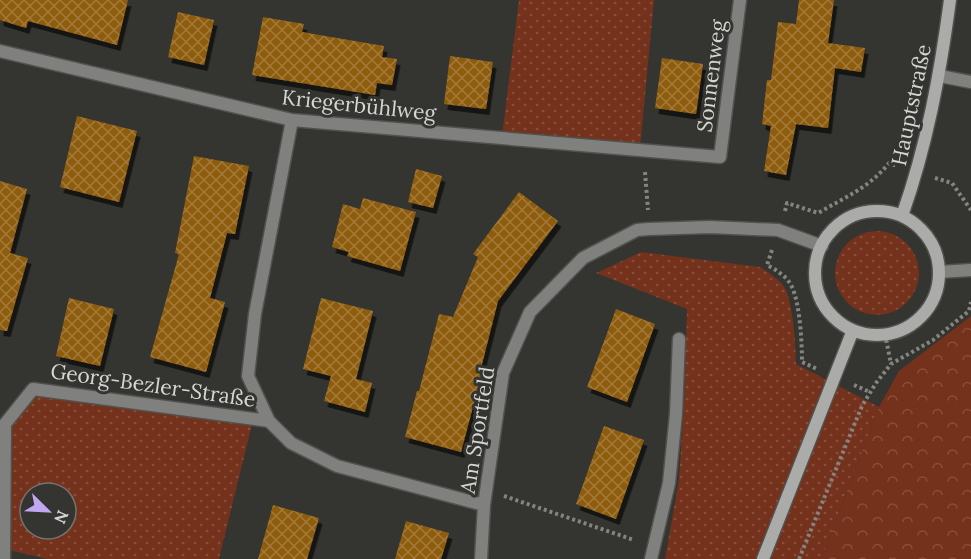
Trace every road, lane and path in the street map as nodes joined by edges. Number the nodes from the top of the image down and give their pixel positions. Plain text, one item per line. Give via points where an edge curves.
1 (740, 0) edge
2 (950, 0) edge
3 (0, 51) edge
4 (940, 76) junction
5 (971, 82) edge
6 (292, 120) junction
7 (643, 151) junction
8 (720, 157) joint
9 (918, 172) junction
10 (971, 210) edge
11 (902, 216) junction
12 (649, 229) junction
13 (822, 246) junction
14 (971, 270) edge
15 (939, 272) junction
16 (971, 302) edge
17 (853, 330) junction
18 (885, 334) junction
19 (679, 339) dead end
20 (891, 364) junction
21 (269, 421) junction
22 (486, 490) junction
23 (484, 505) junction
24 (653, 553) edge
25 (4, 559) edge
26 (481, 559) edge
27 (763, 559) edge
28 (799, 559) edge

1 - 8 street, Sonnenweg
2 - 4 main road, Hauptstraße
3 - 6 street, Kriegerbühlweg
4 - 5 street
4 - 9 main road, Hauptstraße
6 - 7 street, Kriegerbühlweg
6 - 21 street, Georg-Bezler-Straße via 255,314 248,375
7 - 8 street, Kriegerbühlweg
7 - 12 path
9 - 10 path via 952,183
9 - 11 main road, Hauptstraße
11 - 13 main road via 872,211 852,216 835,228
11 - 15 main road via 926,234 936,252
12 - 13 street, Am Sportfeld via 778,230
12 - 22 street, Am Sportfeld via 636,230 583,258 530,312 503,373
13 - 17 main road via 816,264 816,284 823,303 836,320
14 - 15 street
15 - 18 main road via 936,292 927,310 912,324
16 - 20 path via 969,311 933,340
17 - 18 main road
17 - 27 main road
18 - 20 path
19 - 24 street via 669,483
20 - 28 path via 862,406
21 - 23 street, Georg-Bezler-Straße via 291,443 337,466
21 - 25 street, Georg-Bezler-Straße via 33,388 5,424
22 - 23 street, Am Sportfeld
22 - 24 path
23 - 26 street, Am Sportfeld

